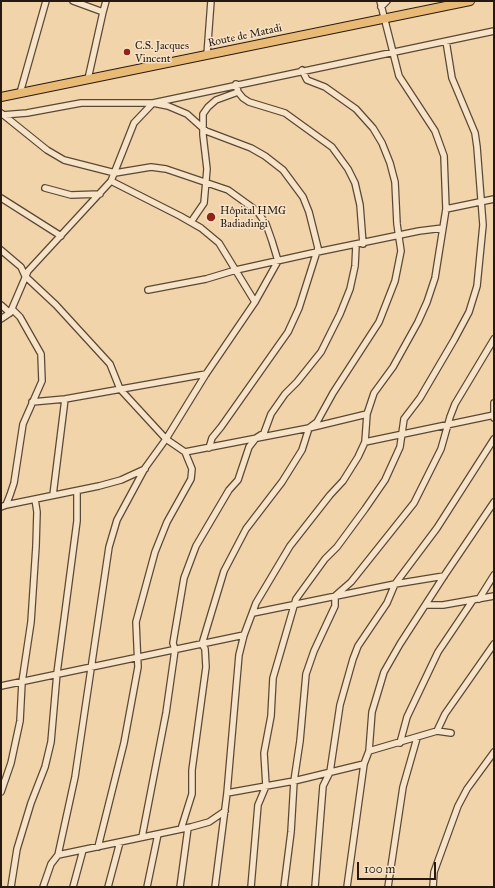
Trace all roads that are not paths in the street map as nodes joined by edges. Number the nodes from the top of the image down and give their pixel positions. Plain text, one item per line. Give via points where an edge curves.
1 (46, 1) edge
2 (73, 1) edge
3 (106, 1) edge
4 (210, 1) edge
5 (387, 1) edge
6 (470, 1) edge
7 (381, 4) edge
8 (103, 12) junction
9 (385, 18) junction
10 (494, 31) edge
11 (446, 40) junction
12 (392, 52) junction
13 (207, 55) junction
14 (302, 70) junction
15 (88, 79) junction
16 (236, 84) junction
17 (238, 92) junction
18 (20, 93) junction
19 (1, 97) edge
20 (153, 103) junction
21 (2, 114) edge
22 (202, 128) junction
23 (115, 173) junction
24 (111, 181) junction
25 (205, 183) junction
26 (45, 188) dead end
27 (100, 194) junction
28 (1, 198) edge
29 (494, 199) edge
30 (482, 201) junction
31 (446, 209) junction
32 (191, 222) junction
33 (443, 228) junction
34 (61, 236) junction
35 (400, 236) junction
36 (363, 244) junction
37 (356, 245) junction
38 (1, 250) edge
39 (317, 252) junction
40 (278, 261) junction
41 (236, 270) junction
42 (25, 276) junction
43 (148, 290) dead end
44 (255, 302) junction
45 (1, 305) edge
46 (11, 311) junction
47 (1, 319) edge
48 (494, 339) edge
49 (206, 374) junction
50 (120, 389) junction
51 (65, 399) junction
52 (32, 402) junction
53 (494, 403) edge
54 (367, 414) junction
55 (494, 416) edge
56 (448, 424) junction
57 (310, 428) junction
58 (402, 435) junction
59 (256, 438) junction
60 (166, 439) junction
61 (494, 439) edge
62 (365, 442) junction
63 (209, 448) junction
64 (185, 452) junction
65 (145, 468) junction
66 (77, 491) junction
67 (53, 495) junction
68 (35, 499) junction
69 (494, 502) edge
70 (4, 506) edge
71 (494, 575) edge
72 (444, 576) junction
73 (395, 584) junction
74 (335, 596) junction
75 (494, 596) edge
76 (476, 600) junction
77 (296, 604) junction
78 (426, 604) junction
79 (253, 613) junction
80 (244, 634) junction
81 (202, 644) junction
82 (494, 644) edge
83 (175, 650) junction
84 (138, 658) junction
85 (92, 667) junction
86 (57, 673) junction
87 (22, 682) junction
88 (1, 686) edge
89 (438, 731) junction
90 (451, 733) dead end
91 (417, 738) junction
92 (400, 743) junction
93 (369, 751) junction
94 (494, 752) edge
95 (364, 764) junction
96 (330, 772) junction
97 (294, 781) junction
98 (266, 786) junction
99 (1, 792) edge
100 (227, 793) junction
101 (225, 811) junction
102 (188, 828) junction
103 (181, 829) junction
104 (158, 834) junction
105 (142, 837) junction
106 (120, 842) junction
107 (98, 847) junction
108 (83, 850) junction
109 (58, 855) junction
110 (11, 887) edge
111 (43, 887) edge
112 (73, 887) edge
113 (108, 887) edge
114 (147, 887) edge
115 (180, 887) edge
116 (215, 887) edge
117 (251, 887) edge
118 (284, 887) edge
119 (315, 887) edge
120 (347, 887) edge
121 (388, 887) edge
122 (433, 887) edge

1 - 18 street
2 - 8 street
3 - 8 street
4 - 13 street
5 - 7 street
6 - 9 highway, Route de Matadi
7 - 9 street
8 - 15 street
9 - 12 street
9 - 13 highway, Route de Matadi
10 - 11 street
11 - 12 street
11 - 30 street via 452,78 475,134
12 - 14 street
12 - 31 street via 400,76 435,131 444,156
13 - 15 highway, Route de Matadi
14 - 16 street
14 - 35 street via 306,80 325,87 356,109 382,143 395,182
15 - 18 highway, Route de Matadi
16 - 17 street
16 - 20 street
17 - 22 street via 216,100 208,107 203,114
17 - 36 street via 250,102 285,113 332,147 355,183 360,205
18 - 19 highway, Route de Matadi
20 - 21 street via 81,103 27,113
20 - 22 street via 187,114
20 - 23 street via 134,123
21 - 23 street via 54,156
22 - 25 street via 207,169
22 - 39 street via 252,148 283,170 303,197 316,237
23 - 24 street
23 - 25 street via 159,168
24 - 27 street
24 - 32 street
25 - 32 street via 204,203
25 - 40 street via 228,190 257,211 266,224
26 - 27 street via 71,195
27 - 34 street
28 - 34 street
29 - 30 street
30 - 31 street
30 - 58 street via 480,262 477,286 469,312 435,372 404,419
31 - 33 street
32 - 41 street via 219,243
33 - 35 street
33 - 54 street via 435,278 427,302 393,367 374,393
34 - 42 street
35 - 36 street
35 - 57 street via 402,252 395,281 379,322 317,422
36 - 37 street
37 - 39 street
37 - 59 street via 350,289 322,352 285,394 271,414 264,433
38 - 42 street via 21,267
39 - 40 street
39 - 63 street via 299,308 288,332 212,438
40 - 41 street
40 - 44 street
41 - 43 street via 206,279
41 - 44 street
42 - 46 street
42 - 50 street via 56,305 110,364
44 - 49 street
45 - 46 street
46 - 47 street
46 - 52 street via 20,317 41,354 42,381
48 - 56 street via 456,404
49 - 50 street
49 - 60 street
50 - 51 street
50 - 60 street
51 - 52 street
51 - 67 street
52 - 70 street via 23,424 14,483
53 - 55 street
54 - 57 street
54 - 62 street
55 - 56 street
56 - 58 street
56 - 74 street via 441,449 414,503 351,582
57 - 59 street
57 - 81 street via 302,450 246,530 229,559
58 - 62 street
58 - 77 street via 400,447 385,480 296,599
59 - 63 street
59 - 83 street via 245,455 238,480 229,490 196,546 184,578 173,643
60 - 64 street
60 - 65 street
61 - 73 street via 437,528
62 - 79 street via 343,481 290,546 264,588
63 - 64 street
64 - 84 street via 192,469 191,478 154,552 136,622
65 - 66 street via 121,480
65 - 85 street via 117,520 109,547
66 - 67 street
66 - 86 street via 77,521
67 - 68 street
68 - 70 street
68 - 87 street via 37,524 31,622
69 - 72 street
71 - 76 street
72 - 73 street
72 - 78 street
73 - 74 street
73 - 96 street via 387,603 358,646 353,659 340,705
74 - 77 street
74 - 97 street via 334,611 314,651 306,674
75 - 76 street
76 - 78 street via 443,605
76 - 92 street via 438,652 407,717
77 - 79 street
77 - 98 street via 273,678 271,716 264,753
78 - 93 street via 384,672 372,712
79 - 80 street
80 - 81 street
80 - 100 street via 239,655
81 - 83 street
81 - 103 street via 205,649 206,667 192,770 192,794
82 - 89 street via 445,714
83 - 84 street
83 - 105 street via 166,713
84 - 85 street
84 - 107 street via 124,743
85 - 86 street
85 - 109 street via 75,777
86 - 87 street
86 - 110 street via 51,742 17,849
87 - 88 street
87 - 99 street via 20,721 11,763
89 - 90 street
89 - 91 street
91 - 92 street
91 - 121 street via 403,787
92 - 93 street
93 - 95 street
94 - 122 street via 458,806 434,872
95 - 96 street
95 - 120 street
96 - 97 street
96 - 119 street via 322,786
97 - 98 street
97 - 118 street
98 - 100 street
98 - 117 street via 258,804
100 - 101 street
101 - 102 street via 209,822
101 - 116 street
102 - 103 street
102 - 115 street
103 - 104 street
104 - 105 street
104 - 114 street
105 - 106 street
106 - 107 street
106 - 113 street
107 - 108 street
108 - 109 street
108 - 112 street
109 - 111 street via 50,864

